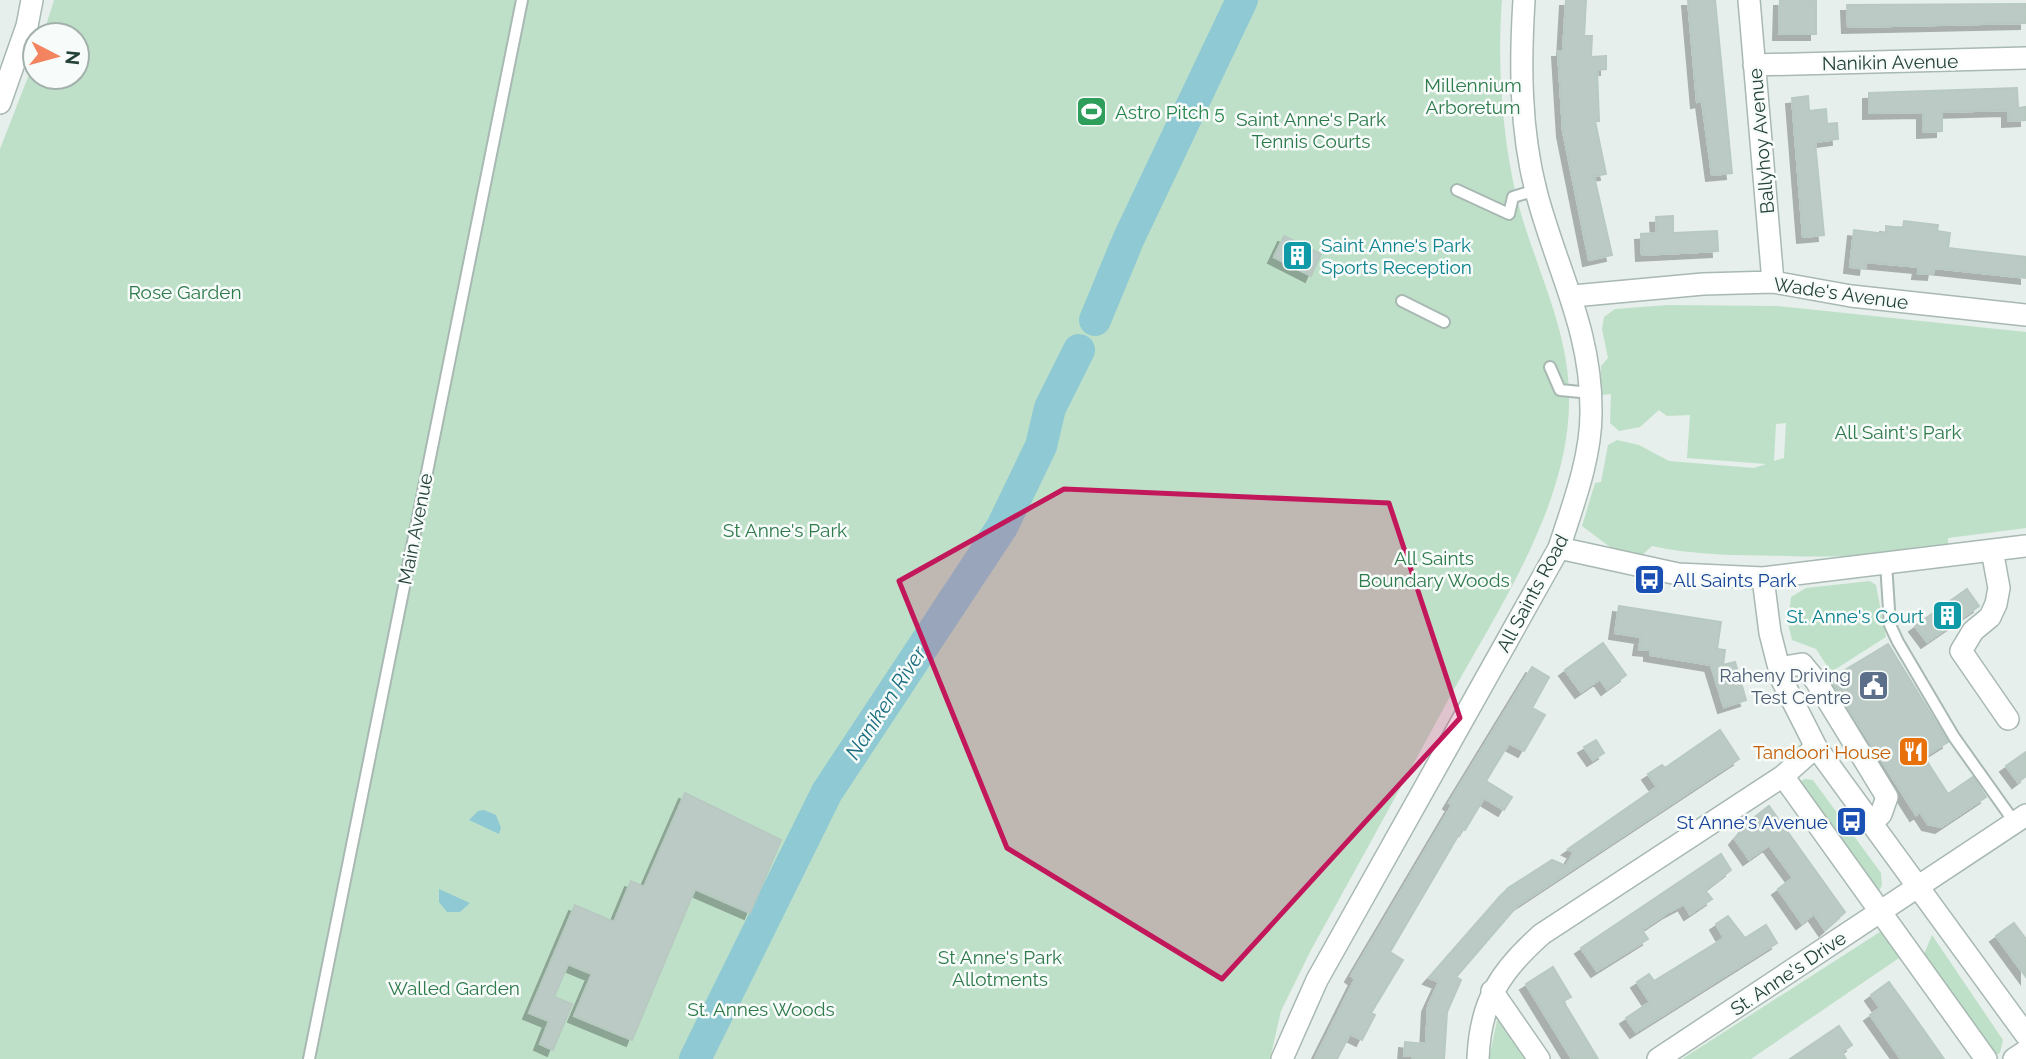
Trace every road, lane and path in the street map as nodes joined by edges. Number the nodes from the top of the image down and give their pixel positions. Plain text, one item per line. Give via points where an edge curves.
1 (32, 0) edge
2 (522, 0) edge
3 (1524, 0) edge
4 (1749, 0) edge
5 (2026, 58) edge
6 (1754, 65) junction
7 (0, 103) edge
8 (1457, 190) dead end
9 (1536, 190) junction
10 (1773, 282) junction
11 (1573, 296) junction
12 (1402, 301) dead end
13 (2026, 315) edge
14 (1444, 322) dead end
15 (1550, 367) dead end
16 (1591, 393) junction
17 (2026, 546) edge
18 (1559, 548) junction
19 (1992, 550) junction
20 (1886, 563) junction
21 (1763, 578) junction
22 (1779, 667) junction
23 (2008, 719) dead end
24 (1816, 747) junction
25 (1783, 776) junction
26 (2021, 819) edge
27 (1871, 824) junction
28 (1918, 887) junction
29 (1880, 912) junction
30 (1492, 991) junction
31 (2026, 1035) edge
32 (2026, 1051) edge
33 (309, 1059) edge
34 (1282, 1059) edge
35 (1478, 1059) edge
36 (1539, 1059) edge
37 (1658, 1059) edge
38 (1986, 1059) edge
39 (2014, 1059) edge

1 - 7 street
2 - 33 lane, Main Avenue
3 - 9 street, All Saints Road via 1523,99
4 - 6 street, Ballyhoy Avenue
5 - 6 street, Nanikin Avenue
6 - 10 street, Ballyhoy Avenue
8 - 9 lane via 1509,214 1513,197
9 - 11 street, All Saints Road via 1550,243
10 - 11 street, Wade's Avenue
10 - 13 street, Wade's Avenue via 1851,296
11 - 16 street, All Saints Road
12 - 14 lane
15 - 16 lane via 1560,390
16 - 18 street, All Saints Road via 1582,470
17 - 19 street
18 - 21 street via 1678,574
18 - 34 street, All Saints Road via 1317,980
19 - 20 street
19 - 23 street via 1996,604 1961,651
20 - 21 street
20 - 26 lane via 1890,625 1898,642 1954,737
21 - 22 street
22 - 24 street
22 - 27 street via 1802,664 1887,797 1881,814
24 - 25 street
24 - 27 street
25 - 29 street
25 - 30 street via 1542,934 1513,959
26 - 28 street
27 - 28 street
28 - 29 street, St. Anne's Drive
28 - 31 street
29 - 37 street, St. Anne's Drive
29 - 38 street
30 - 35 street via 1479,1035
30 - 36 street
32 - 39 street

